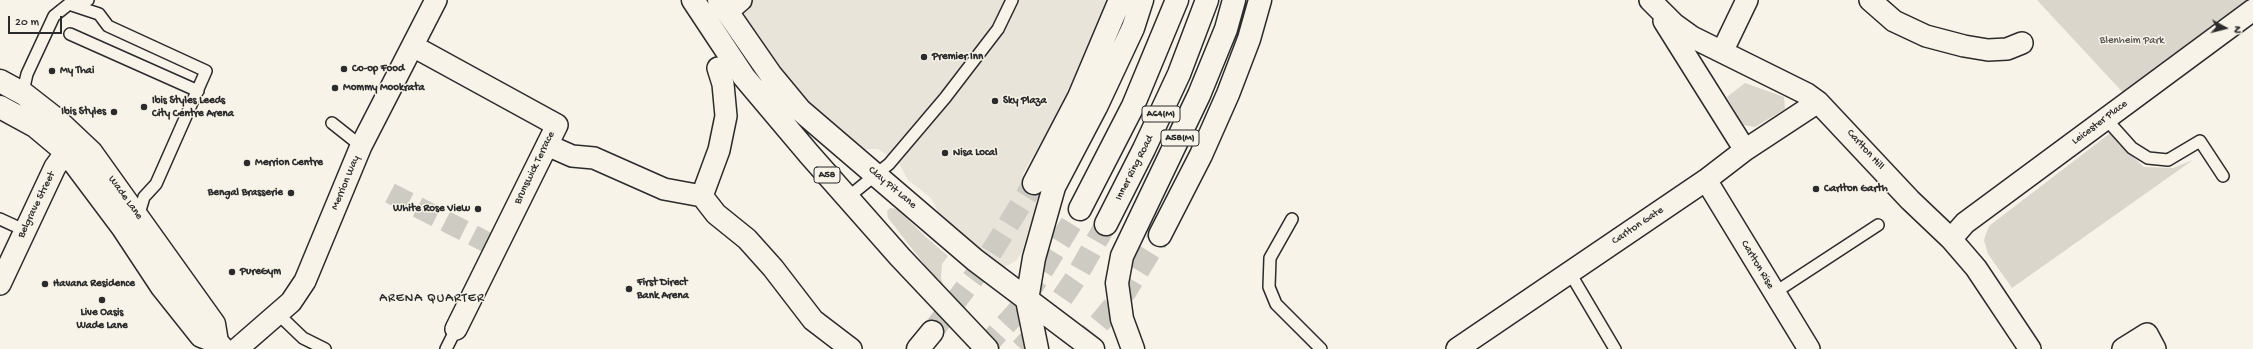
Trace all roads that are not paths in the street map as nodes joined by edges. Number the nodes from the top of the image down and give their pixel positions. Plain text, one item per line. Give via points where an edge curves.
1 (88, 0) edge
2 (436, 0) edge
3 (693, 0) edge
4 (1012, 0) edge
5 (1120, 0) edge
6 (1142, 0) edge
7 (1155, 0) edge
8 (1177, 0) edge
9 (1208, 0) edge
10 (1234, 0) edge
11 (1260, 0) edge
12 (1747, 0) edge
13 (1870, 0) edge
14 (1652, 3) edge
15 (69, 4) junction
16 (729, 4) edge
17 (2253, 10) edge
18 (70, 34) dead end
19 (2022, 43) dead end
20 (422, 51) dead end
21 (1722, 52) junction
22 (718, 68) dead end
23 (0, 81) edge
24 (198, 91) junction
25 (34, 102) junction
26 (1818, 102) junction
27 (0, 107) edge
28 (2106, 119) junction
29 (332, 123) dead end
30 (547, 145) junction
31 (361, 146) junction
32 (1745, 150) junction
33 (66, 152) junction
34 (92, 152) junction
35 (876, 174) junction
36 (2223, 176) dead end
37 (1706, 180) junction
38 (1034, 182) tunnel mouth
39 (702, 196) junction
40 (847, 198) junction
41 (141, 206) junction
42 (1080, 209) tunnel mouth
43 (0, 219) edge
44 (1292, 219) dead end
45 (1106, 224) tunnel mouth
46 (1878, 225) dead end
47 (24, 230) junction
48 (1041, 231) junction
49 (1160, 235) tunnel mouth
50 (1951, 239) junction
51 (145, 261) junction
52 (1570, 273) junction
53 (1031, 274) junction
54 (1000, 278) junction
55 (0, 284) edge
56 (1774, 293) junction
57 (1027, 300) junction
58 (278, 314) junction
59 (456, 329) joint
60 (932, 332) tunnel mouth
61 (225, 347) edge
62 (325, 349) edge
63 (446, 349) edge
64 (851, 349) edge
65 (918, 349) edge
66 (987, 349) edge
67 (1037, 349) edge
68 (1093, 349) edge
69 (1133, 349) edge
70 (1321, 349) edge
71 (1457, 349) edge
72 (1615, 349) edge
73 (1809, 349) edge
74 (2030, 349) edge
75 (2123, 349) edge
76 (2155, 349) edge

1 - 15 lane
2 - 31 street, Merrion Way
3 - 40 main road, A58 via 744,78
4 - 35 lane via 998,29 889,164
5 - 38 main road via 1079,97
6 - 48 main road via 1133,28 1096,107 1054,187
7 - 48 main road via 1104,116
8 - 42 main road, A64(M) via 1133,106
9 - 45 main road, Inner Ring Road / A64(M) via 1179,74
10 - 69 main road, A58(M) via 1226,29 1199,95 1125,249 1117,283 1122,319
11 - 49 main road via 1228,94 1201,155
12 - 21 street
13 - 19 street via 1894,21 1932,38 1988,50 2007,49
14 - 21 street, Carlton Hill via 1692,36
14 - 32 street, Carlton Hill
15 - 24 lane via 99,14 108,26 206,71
15 - 25 lane via 54,16 27,74 24,87
16 - 35 main road, Clay Pit Lane via 771,75 800,110
17 - 28 street, Leicester Place
18 - 24 lane
20 - 30 street, Brunswick Terrace via 557,125
21 - 26 street, Carlton Hill via 1807,94
22 - 39 street via 723,84 726,116 719,150
23 - 25 main road, Wade Lane
24 - 41 lane via 156,184
25 - 34 main road, Wade Lane
26 - 32 street, Carlton Gate
26 - 50 street, Carlton Hill via 1910,200
27 - 33 main road, Wade Lane via 34,126
28 - 36 lane via 2132,148 2148,158 2168,160 2200,141
28 - 50 street, Leicester Place via 1965,223
29 - 31 lane
30 - 39 street via 572,156 594,158 664,189
30 - 59 street, Brunswick Terrace
31 - 58 street, Merrion Way via 305,281 292,302
32 - 37 street, Carlton Gate
33 - 34 street
33 - 47 street, Belgrave Street via 55,167
33 - 51 main road, Wade Lane
34 - 41 main road, Wade Lane via 122,194
35 - 40 lane
35 - 54 main road, Clay Pit Lane via 975,260
37 - 52 street, Carlton Gate
37 - 56 street, Carlton Rise
39 - 64 street via 716,214 752,245 813,320
40 - 66 main road, A58
41 - 51 lane via 136,235
41 - 61 main road, Wade Lane via 166,258 214,324
43 - 47 lane
44 - 70 lane via 1270,258 1269,287 1276,304
46 - 56 lane
47 - 55 street, Belgrave Street
48 - 53 main road
50 - 74 street, Carlton Hill via 1976,268
51 - 61 main road, Wade Lane via 201,336
52 - 71 street, Carlton Gate
52 - 72 lane
53 - 54 main road via 1021,280
53 - 57 main road
54 - 57 main road, Clay Pit Lane
56 - 73 street, Carlton Rise
57 - 67 main road
57 - 68 main road, Clay Pit Lane
58 - 61 street, Merrion Way
58 - 62 lane via 303,338
59 - 63 lane, Brunswick Terrace
60 - 65 main road
75 - 76 street via 2147,334

